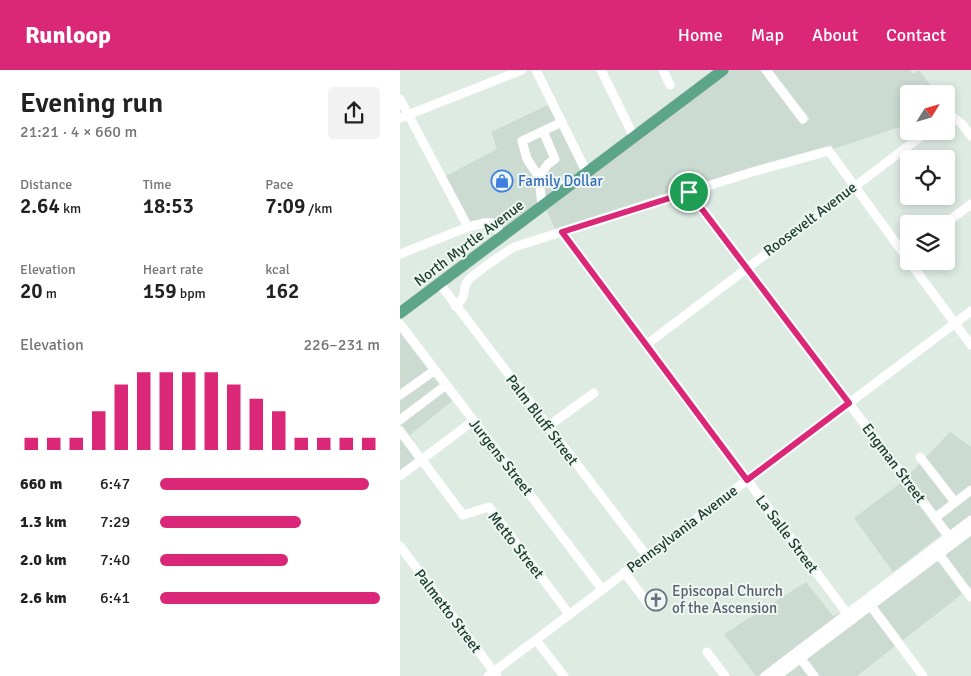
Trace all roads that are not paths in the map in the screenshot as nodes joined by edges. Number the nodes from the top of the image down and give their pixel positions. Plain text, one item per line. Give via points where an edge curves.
1 (522, 70) edge
2 (536, 70) edge
3 (601, 70) edge
4 (663, 70) edge
5 (723, 70) edge
6 (766, 70) edge
7 (670, 85) dead end
8 (400, 99) edge
9 (404, 116) edge
10 (804, 119) dead end
11 (955, 121) edge
12 (562, 122) junction
13 (542, 131) junction
14 (971, 136) edge
15 (634, 137) junction
16 (916, 140) edge
17 (587, 173) junction
18 (539, 177) junction
19 (570, 186) junction
20 (854, 187) junction
21 (689, 192) junction
22 (971, 204) edge
23 (542, 207) junction
24 (955, 216) edge
25 (468, 227) junction
26 (562, 232) junction
27 (503, 236) junction
28 (900, 247) edge
29 (400, 254) edge
30 (747, 268) junction
31 (917, 270) edge
32 (440, 284) junction
33 (455, 306) junction
34 (971, 311) edge
35 (400, 312) edge
36 (954, 323) junction
37 (400, 324) edge
38 (646, 345) junction
39 (971, 345) edge
40 (435, 370) junction
41 (446, 385) junction
42 (594, 393) dead end
43 (400, 395) edge
44 (849, 403) junction
45 (400, 420) edge
46 (473, 421) junction
47 (547, 427) junction
48 (400, 431) edge
49 (920, 457) dead end
50 (422, 460) junction
51 (400, 476) edge
52 (747, 480) junction
53 (971, 490) edge
54 (955, 502) junction
55 (935, 518) junction
56 (971, 520) edge
57 (971, 530) edge
58 (951, 540) junction
59 (400, 546) edge
60 (936, 551) junction
61 (646, 556) junction
62 (624, 572) junction
63 (602, 589) junction
64 (971, 598) edge
65 (868, 602) junction
66 (650, 606) dead end
67 (569, 614) junction
68 (849, 617) junction
69 (536, 640) junction
70 (707, 652) dead end
71 (798, 655) junction
72 (493, 675) edge
73 (564, 676) edge
74 (725, 676) edge
75 (766, 676) edge
76 (777, 676) edge
77 (814, 676) edge
78 (923, 676) edge

1 - 9 street
2 - 12 street
3 - 15 street
4 - 7 street
5 - 15 main road, North Myrtle Avenue
6 - 10 street
8 - 9 street
9 - 25 street
11 - 14 street via 962,124
12 - 13 street
12 - 17 street
13 - 18 street via 554,159
13 - 18 street via 522,141 527,159
15 - 17 main road, North Myrtle Avenue
16 - 20 street, Roosevelt Avenue
17 - 19 main road, North Myrtle Avenue
18 - 19 street via 554,185
18 - 23 street
19 - 23 main road, North Myrtle Avenue
20 - 21 street via 828,151
20 - 28 street
20 - 30 street, Roosevelt Avenue
21 - 26 street
21 - 30 street, Engman Street
22 - 24 street
23 - 27 main road, North Myrtle Avenue
25 - 27 street via 492,223
25 - 29 street
26 - 33 street via 514,247 467,282 463,299
26 - 38 street, La Salle Street
27 - 32 main road, North Myrtle Avenue
30 - 38 street, Roosevelt Avenue
30 - 44 street, Engman Street
31 - 36 street
32 - 33 street, Palm Bluff Street
32 - 35 main road, North Myrtle Avenue
33 - 47 street, Palm Bluff Street
34 - 36 street, Pennsylvania Avenue
36 - 39 street
36 - 44 street, Pennsylvania Avenue
37 - 40 street, Jurgens Street
38 - 52 street, La Salle Street
40 - 41 street, Jurgens Street
40 - 43 street
41 - 45 street
41 - 46 street, Jurgens Street
42 - 47 street
44 - 52 street, Pennsylvania Avenue
44 - 55 street, Engman Street
46 - 50 street
46 - 63 street, Jurgens Street
47 - 61 street, Palm Bluff Street
48 - 50 street, Metto Street
49 - 54 street
50 - 51 street
50 - 67 street, Metto Street via 463,516 489,507
52 - 61 street, Pennsylvania Avenue
52 - 68 street, La Salle Street
53 - 54 street
54 - 55 street
55 - 58 street, Engman Street
56 - 58 street
57 - 58 street
58 - 60 street
59 - 72 street, Palmetto Street
60 - 64 street
60 - 65 street
61 - 62 street, Pennsylvania Avenue
62 - 63 street, Pennsylvania Avenue
62 - 66 street
63 - 67 street, Pennsylvania Avenue
65 - 68 street
65 - 78 street
67 - 69 street, Pennsylvania Avenue
68 - 71 street
69 - 72 street, Pennsylvania Avenue
69 - 73 street
70 - 74 street
71 - 75 street
71 - 76 street
71 - 77 street

